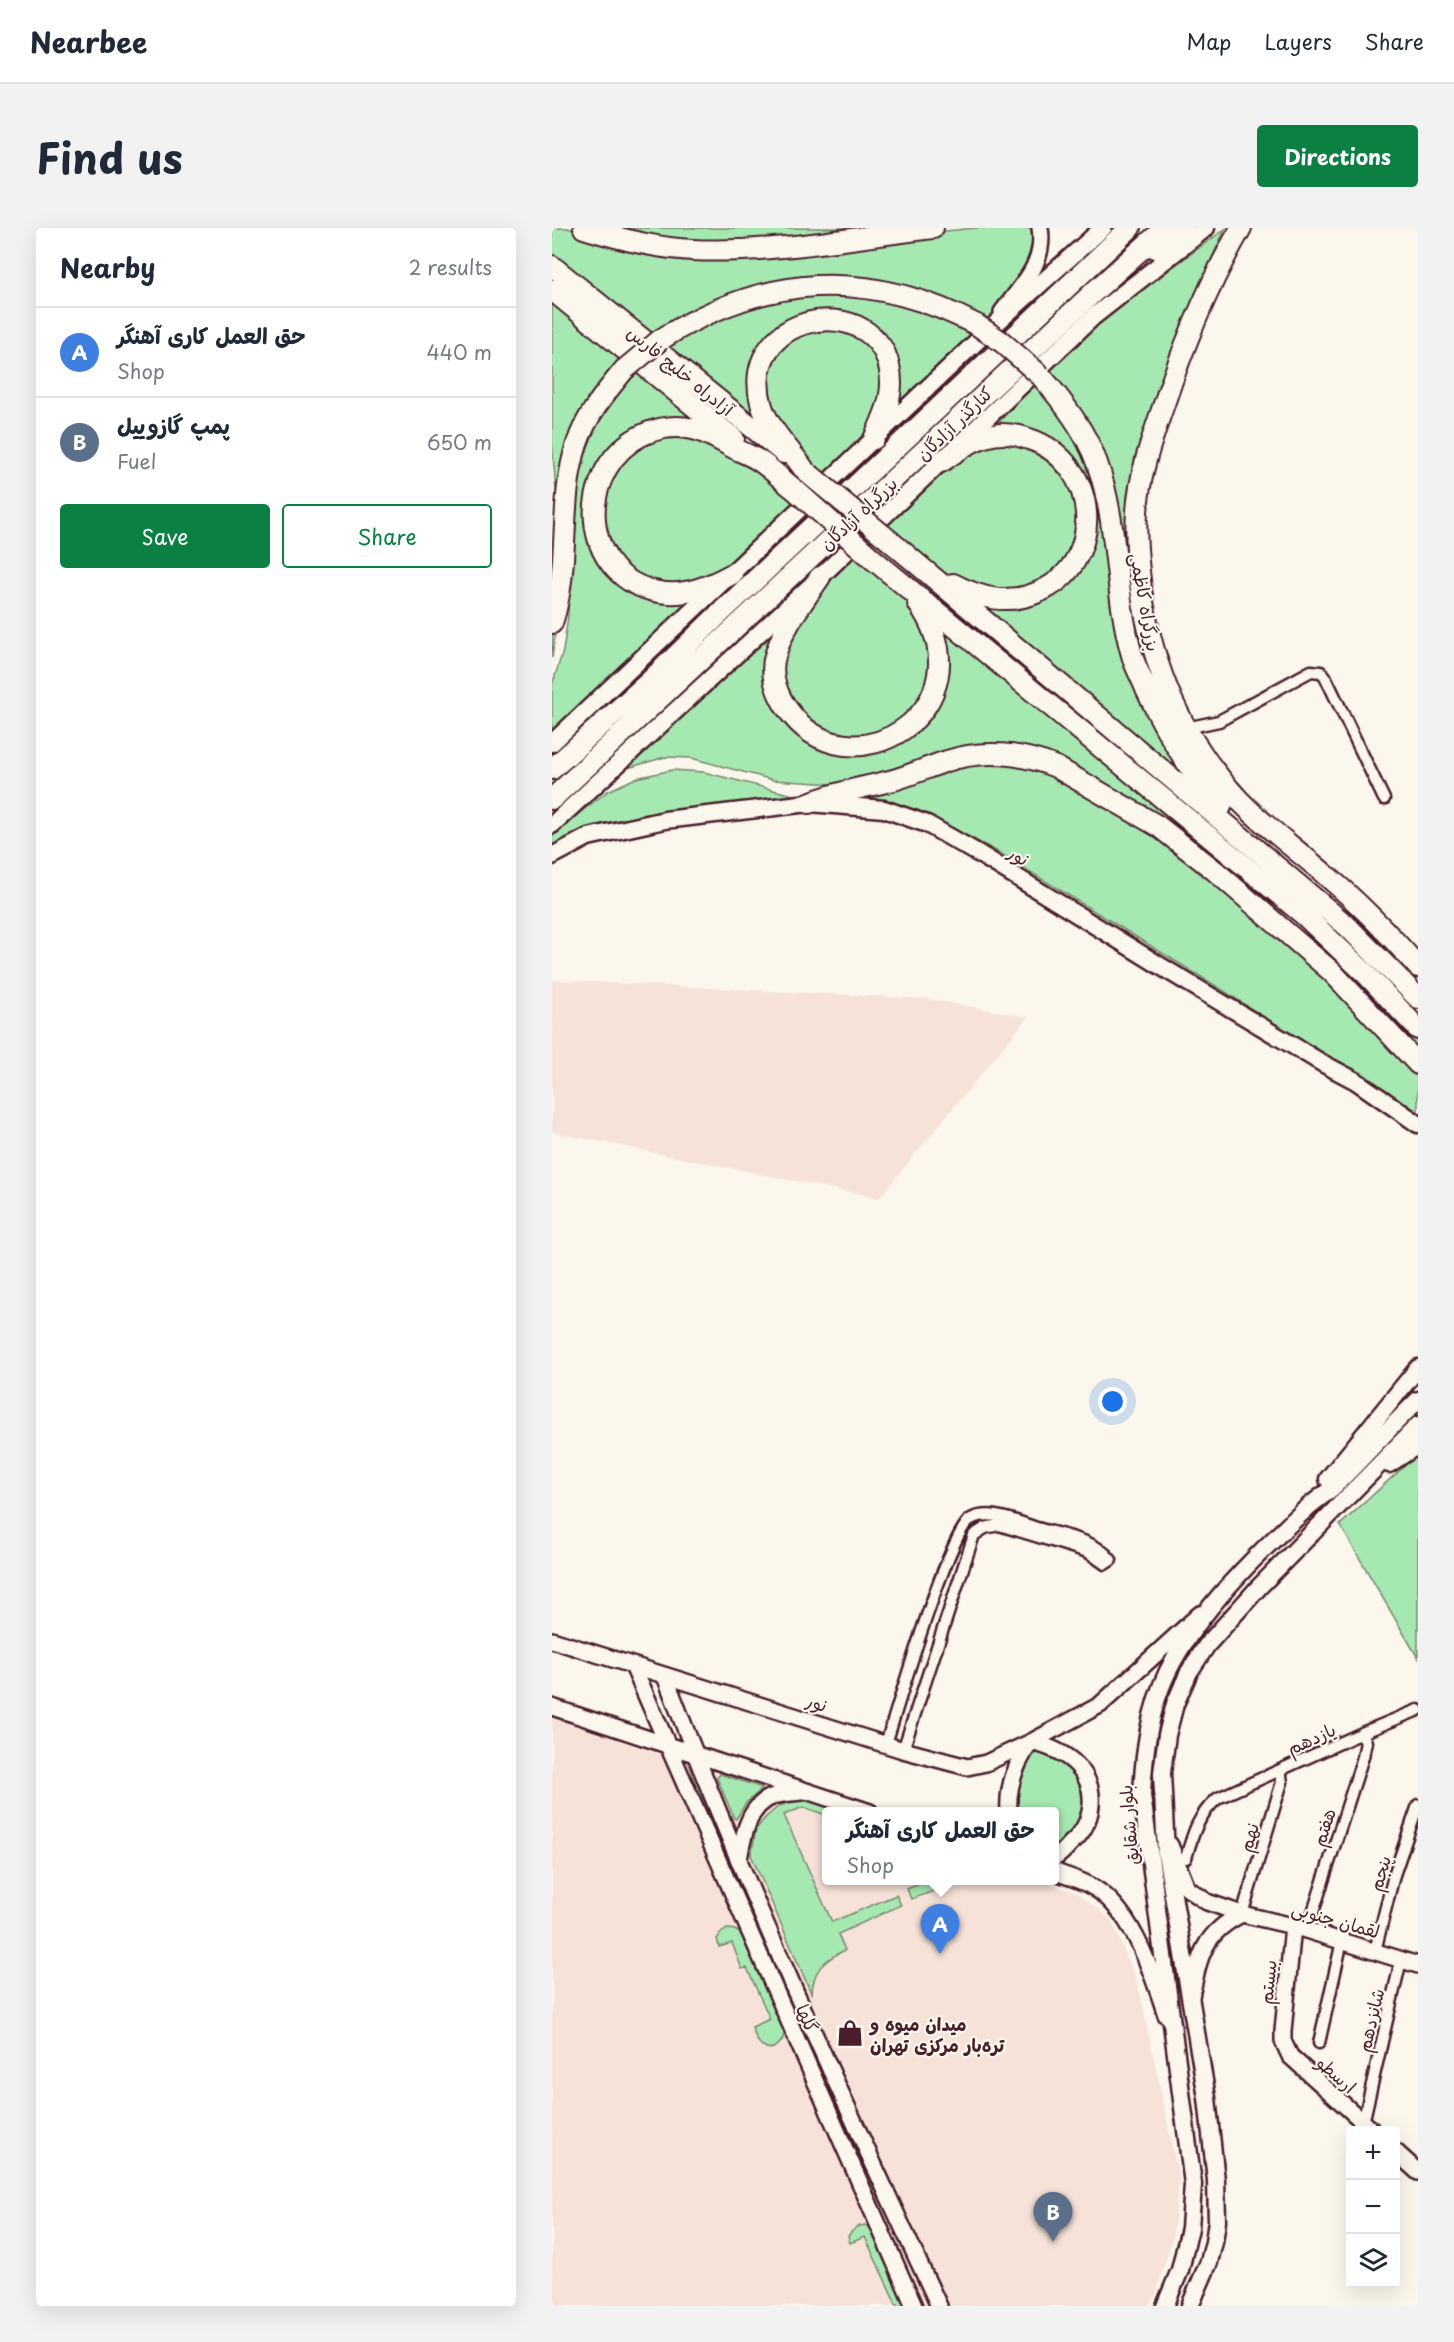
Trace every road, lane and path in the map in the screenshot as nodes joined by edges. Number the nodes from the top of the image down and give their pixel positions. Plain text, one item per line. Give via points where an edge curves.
1 (584, 228) edge
2 (933, 228) edge
3 (1040, 228) edge
4 (1103, 228) edge
5 (1130, 228) edge
6 (1164, 228) edge
7 (1183, 228) edge
8 (1206, 228) edge
9 (1241, 228) edge
10 (552, 266) edge
11 (1096, 288) junction
12 (552, 290) edge
13 (984, 327) junction
14 (874, 439) junction
15 (758, 460) junction
16 (941, 462) junction
17 (806, 471) junction
18 (1136, 553) junction
19 (924, 569) junction
20 (732, 574) junction
21 (820, 577) junction
22 (906, 587) junction
23 (552, 623) edge
24 (1147, 690) junction
25 (1186, 729) junction
26 (552, 742) edge
27 (552, 769) edge
28 (1384, 798) dead end
29 (552, 800) edge
30 (809, 803) junction
31 (552, 825) edge
32 (552, 856) edge
33 (1276, 866) junction
34 (1258, 876) junction
35 (1347, 926) junction
36 (1418, 967) edge
37 (1332, 972) junction
38 (1418, 998) edge
39 (1418, 1029) edge
40 (1418, 1064) edge
41 (1418, 1124) edge
42 (1418, 1368) edge
43 (1418, 1400) edge
44 (1418, 1425) edge
45 (1418, 1445) edge
46 (1356, 1486) junction
47 (1308, 1507) junction
48 (1225, 1591) junction
49 (552, 1640) edge
50 (633, 1666) junction
51 (665, 1676) junction
52 (552, 1707) edge
53 (1418, 1710) edge
54 (1362, 1732) junction
55 (1031, 1743) junction
56 (886, 1744) junction
57 (667, 1746) junction
58 (903, 1750) junction
59 (694, 1755) junction
60 (1280, 1770) junction
61 (807, 1791) junction
62 (1418, 1805) edge
63 (855, 1807) edge
64 (1009, 1807) edge
65 (1164, 1829) junction
66 (1059, 1854) edge
67 (1186, 1858) dead end
68 (739, 1859) junction
69 (1059, 1873) edge
70 (1242, 1914) junction
71 (1300, 1929) junction
72 (1342, 1941) junction
73 (1374, 1951) junction
74 (1401, 1960) junction
75 (1418, 1965) edge
76 (1190, 2000) junction
77 (1283, 2041) joint
78 (1175, 2043) junction
79 (1320, 2043) dead end
80 (822, 2046) junction
81 (803, 2054) junction
82 (1366, 2126) edge
83 (1367, 2126) edge
84 (857, 2127) junction
85 (839, 2135) junction
86 (1400, 2155) edge
87 (1416, 2164) edge
88 (887, 2194) junction
89 (868, 2202) junction
90 (914, 2306) edge
91 (939, 2306) edge
92 (1165, 2306) edge
93 (1190, 2306) edge

1 - 2 highway via 649,244 702,250 785,246
3 - 13 main road via 1042,247 1035,267
4 - 13 main road
5 - 27 highway, بزرگراه آزادگان
6 - 11 highway, بزرگراه آزادگان
7 - 11 highway
8 - 16 main road, کنارگذر آزادگان via 1093,317
9 - 18 highway, بزرگراه کاظمی via 1188,334 1158,420 1141,483
10 - 17 highway, آزادراه خلیج فارس
11 - 29 highway, بزرگراه آزادگان
12 - 15 highway, آزادراه خلیج فارس
13 - 14 main road
13 - 23 highway, bridge via 941,307 891,292 819,286 739,300 660,340 609,387 590,415 574,455 568,483 563,569
13 - 24 highway, bridge via 1041,376 1071,415 1096,462 1132,657
14 - 17 highway via 890,394 890,370 882,349 848,322 804,322 783,334 770,348 761,366 759,384 764,412
14 - 20 main road
15 - 20 highway via 694,429 656,429 624,447 612,459 597,487 593,519 597,534 616,569 630,580 658,592 676,593 701,588
15 - 22 highway, bridge
16 - 19 highway via 971,442 995,434 1036,441 1061,458 1078,480 1086,508 1084,539 1079,554 1064,574 1043,591 1021,598 1000,600 975,595
16 - 21 main road, کنارگذر آزادگان
17 - 19 highway, bridge
18 - 24 highway via 1132,582 1134,623
18 - 25 highway, بزرگراه کاظمی via 1158,668
19 - 33 highway
20 - 26 main road
21 - 22 highway via 775,656 774,682 793,717 815,735 840,744 869,743 895,735 929,703 940,663 937,639 927,616
21 - 31 main road, کنارگذر آزادگان
22 - 34 highway
24 - 33 highway via 1190,771
25 - 28 street via 1219,721 1311,671 1321,672
25 - 36 highway, بزرگراه کاظمی via 1239,800 1354,900
30 - 32 main road, نور via 665,820 588,837
30 - 37 highway via 965,756 996,754 1044,762 1158,826
30 - 41 main road, نور via 884,809 927,824 1356,1081
33 - 35 highway
34 - 37 highway
34 - 39 highway via 1337,946
35 - 36 highway
35 - 38 highway
37 - 40 highway
42 - 47 main road
43 - 47 main road, بلوار شقایق via 1331,1489
44 - 46 main road, بلوار شقایق
45 - 46 main road
46 - 65 main road, بلوار شقایق via 1259,1587 1207,1645 1189,1672 1167,1735 1162,1773
47 - 48 main road, بلوار شقایق
48 - 55 main road, نور via 1100,1705
48 - 78 main road, بلوار شقایق via 1168,1671 1145,1748 1142,1795
49 - 50 main road, نور
50 - 51 main road, نور
50 - 57 main road, گلها
51 - 56 main road, نور
51 - 59 main road, گلها
52 - 57 main road
53 - 54 street, یازدهم
54 - 60 street, یازدهم
54 - 71 street, هفتم via 1366,1742 1363,1757
55 - 58 main road, نور via 967,1767
55 - 64 main road via 1011,1781
55 - 66 main road via 1045,1745 1070,1758 1090,1785 1087,1823
56 - 58 main road, نور
56 - 58 street via 943,1568 969,1519 984,1515 1004,1518 1092,1545 1106,1553 1111,1560 1105,1564 1088,1552 999,1525 974,1535
57 - 59 main road
57 - 81 main road, گلها
59 - 61 main road
59 - 68 main road, گلها
60 - 67 street, یازدهم via 1218,1798 1204,1809
60 - 70 street, نهم via 1282,1782
61 - 63 main road
61 - 68 main road via 773,1796 762,1804 744,1829
62 - 73 street, پنجم
65 - 70 main road, لقمان جنوبی via 1187,1888 1207,1902
65 - 76 main road, بلوار شقایق
68 - 80 main road, گلها
69 - 78 main road via 1090,1885 1114,1904 1144,1954
70 - 71 main road, لقمان جنوبی
70 - 76 main road via 1206,1943
71 - 72 main road, لقمان جنوبی
71 - 77 main road, بیستم via 1283,2020
72 - 73 main road, لقمان جنوبی
72 - 79 street
73 - 74 main road, لقمان جنوبی
74 - 75 main road, لقمان جنوبی
74 - 83 street, شانزدهم
76 - 93 main road, بلوار شقایق via 1207,2098 1216,2221 1209,2262
77 - 82 main road, ارسطو via 1290,2056
78 - 92 main road, بلوار شقایق via 1193,2184 1190,2228 1180,2270
80 - 81 main road
80 - 84 main road, گلها
81 - 85 main road, گلها
84 - 85 main road
84 - 88 main road, گلها
85 - 89 main road, گلها
86 - 87 main road
88 - 89 main road
88 - 91 main road, گلها
89 - 90 main road, گلها

